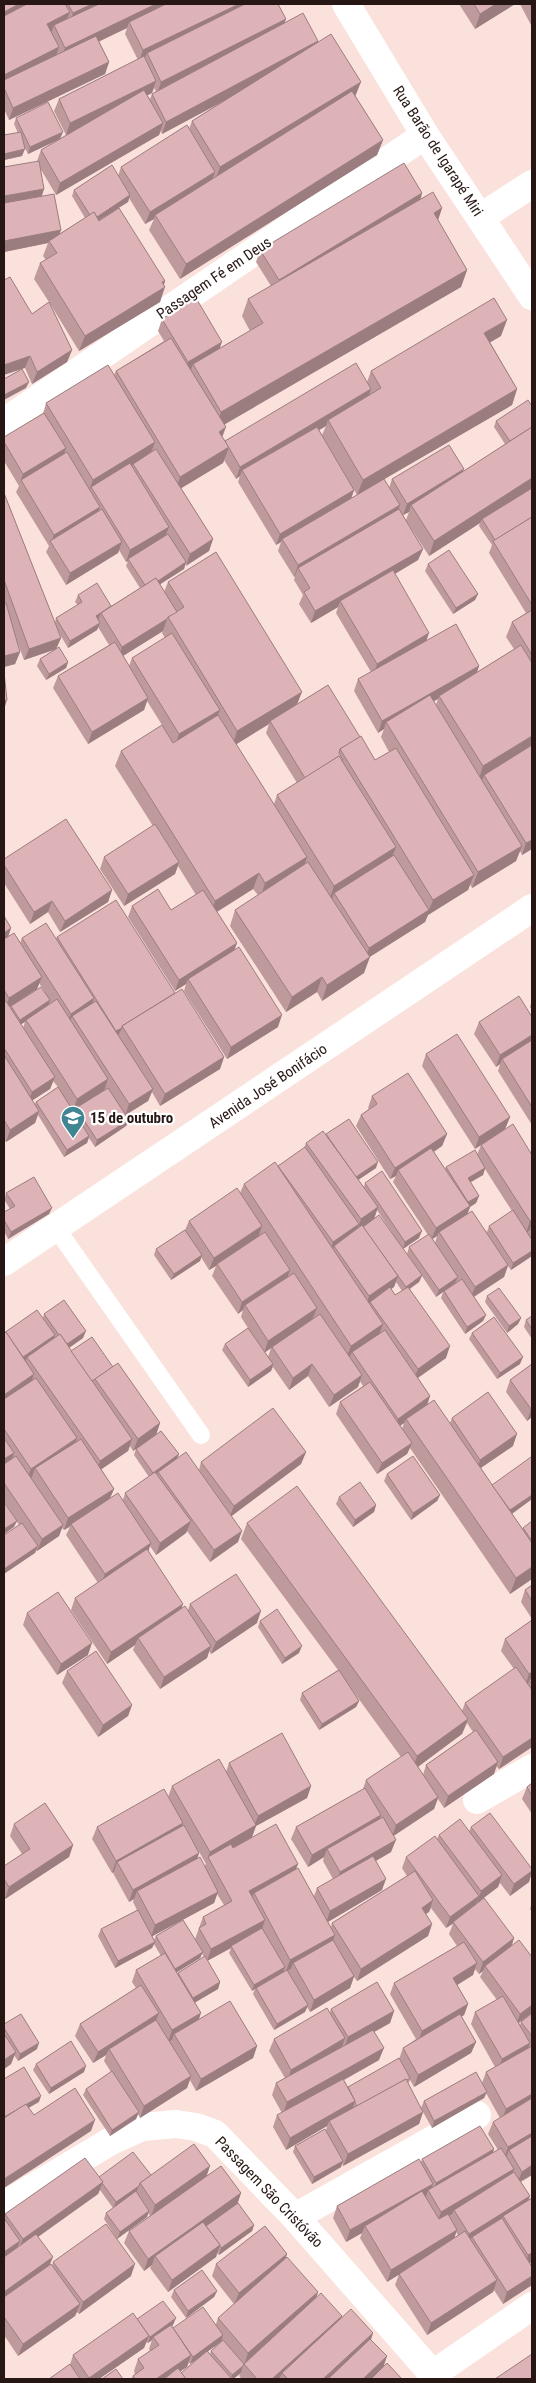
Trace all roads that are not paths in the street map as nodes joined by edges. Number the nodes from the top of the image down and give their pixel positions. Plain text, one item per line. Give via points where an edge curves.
1 (346, 4) edge
2 (425, 135) junction
3 (532, 184) edge
4 (481, 217) junction
5 (532, 296) edge
6 (4, 422) edge
7 (532, 908) edge
8 (56, 1228) junction
9 (4, 1262) edge
10 (201, 1435) dead end
11 (532, 1768) edge
12 (477, 1800) dead end
13 (477, 2115) dead end
14 (4, 2205) edge
15 (295, 2217) junction
16 (532, 2306) edge
17 (435, 2377) edge

1 - 2 street, Rua Barão de Igarapé Miri
2 - 4 street, Rua Barão de Igarapé Miri
2 - 6 street, Passagem Fé em Deus
3 - 4 street
4 - 5 street, Rua Barão de Igarapé Miri
7 - 8 street, Avenida José Bonifácio
8 - 9 street, Avenida José Bonifácio
8 - 10 lane
11 - 12 street
13 - 15 street
14 - 15 street, Passagem São Cristóvão via 110,2141 142,2127 176,2124 196,2126 215,2134
15 - 17 street, Passagem São Cristóvão
16 - 17 street

